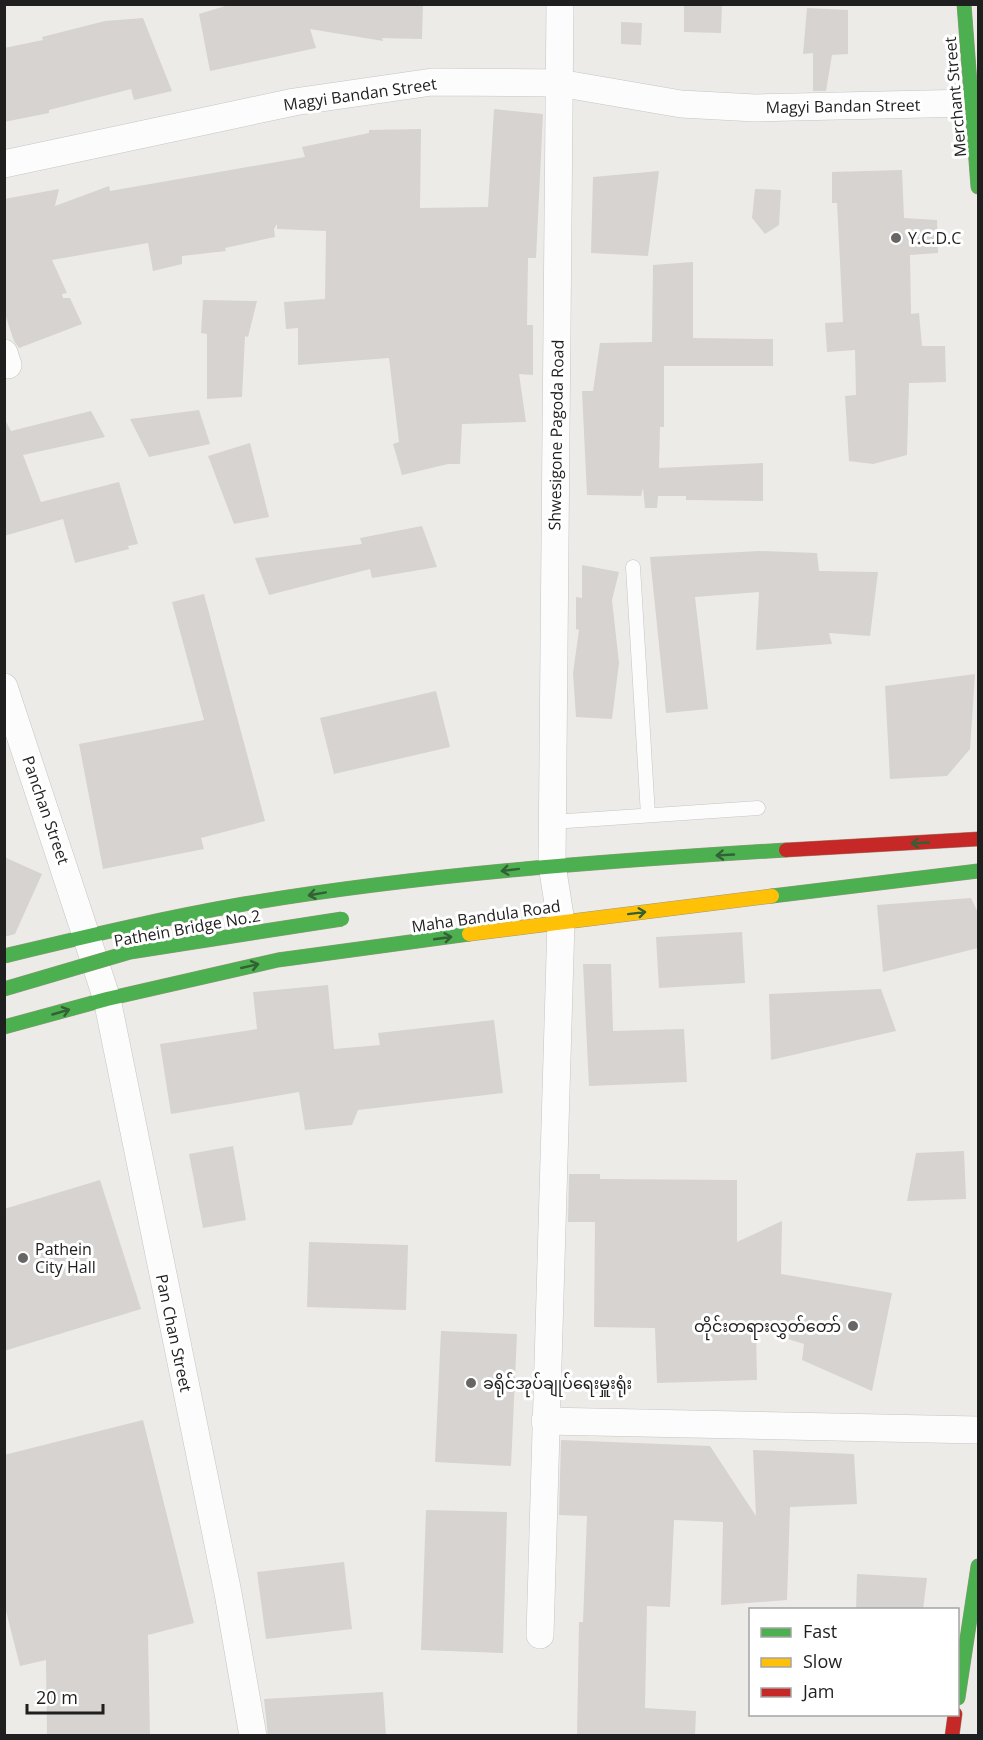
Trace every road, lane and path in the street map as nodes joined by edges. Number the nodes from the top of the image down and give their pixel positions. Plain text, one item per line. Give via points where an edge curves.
1 (560, 4) edge
2 (964, 4) edge
3 (559, 83) junction
4 (971, 103) junction
5 (4, 164) edge
6 (978, 186) edge
7 (633, 567) dead end
8 (4, 687) edge
9 (758, 808) dead end
10 (648, 815) junction
11 (552, 822) junction
12 (978, 839) edge
13 (552, 865) junction
14 (978, 872) edge
15 (404, 882) junction
16 (378, 898) dead end
17 (349, 919) dead end
18 (561, 922) junction
19 (375, 931) dead end
20 (87, 933) junction
21 (407, 943) junction
22 (4, 956) edge
23 (4, 989) edge
24 (107, 999) junction
25 (4, 1028) edge
26 (544, 1421) junction
27 (978, 1430) edge
28 (978, 1566) edge
29 (540, 1635) dead end
30 (959, 1685) edge
31 (955, 1716) edge
32 (253, 1736) edge
33 (951, 1736) edge

1 - 3 street, Shwesigone Pagoda Road
2 - 4 main road, Merchant Street
3 - 4 street, Magyi Bandan Street via 681,104 755,108
3 - 5 street, Magyi Bandan Street via 432,82 294,102
3 - 11 street, Shwesigone Pagoda Road
4 - 6 main road, Merchant Street
7 - 10 lane
8 - 20 street, Panchan Street
9 - 10 lane
10 - 11 lane
11 - 13 street, Shwesigone Pagoda Road
12 -> 13 main road
13 -> 15 main road
13 - 18 street, Shwesigone Pagoda Road
18 -> 14 main road, Maha Bandula Road
15 - 16 main road
15 -> 20 main road via 341,889
17 - 23 main road, Pathein Bridge No.2, bridge via 129,952
21 -> 18 main road, Maha Bandula Road
18 - 26 street, Shwesigone Pagoda Road
19 - 21 main road
20 - 22 main road
20 - 24 street, Pan Chan Street
24 -> 21 main road, Maha Bandula Road via 278,960
25 -> 24 main road, Maha Bandula Road
24 - 32 street, Pan Chan Street via 228,1593
26 - 27 street
26 - 29 street, Shwesigone Pagoda Road
28 - 30 main road
31 - 33 main road

